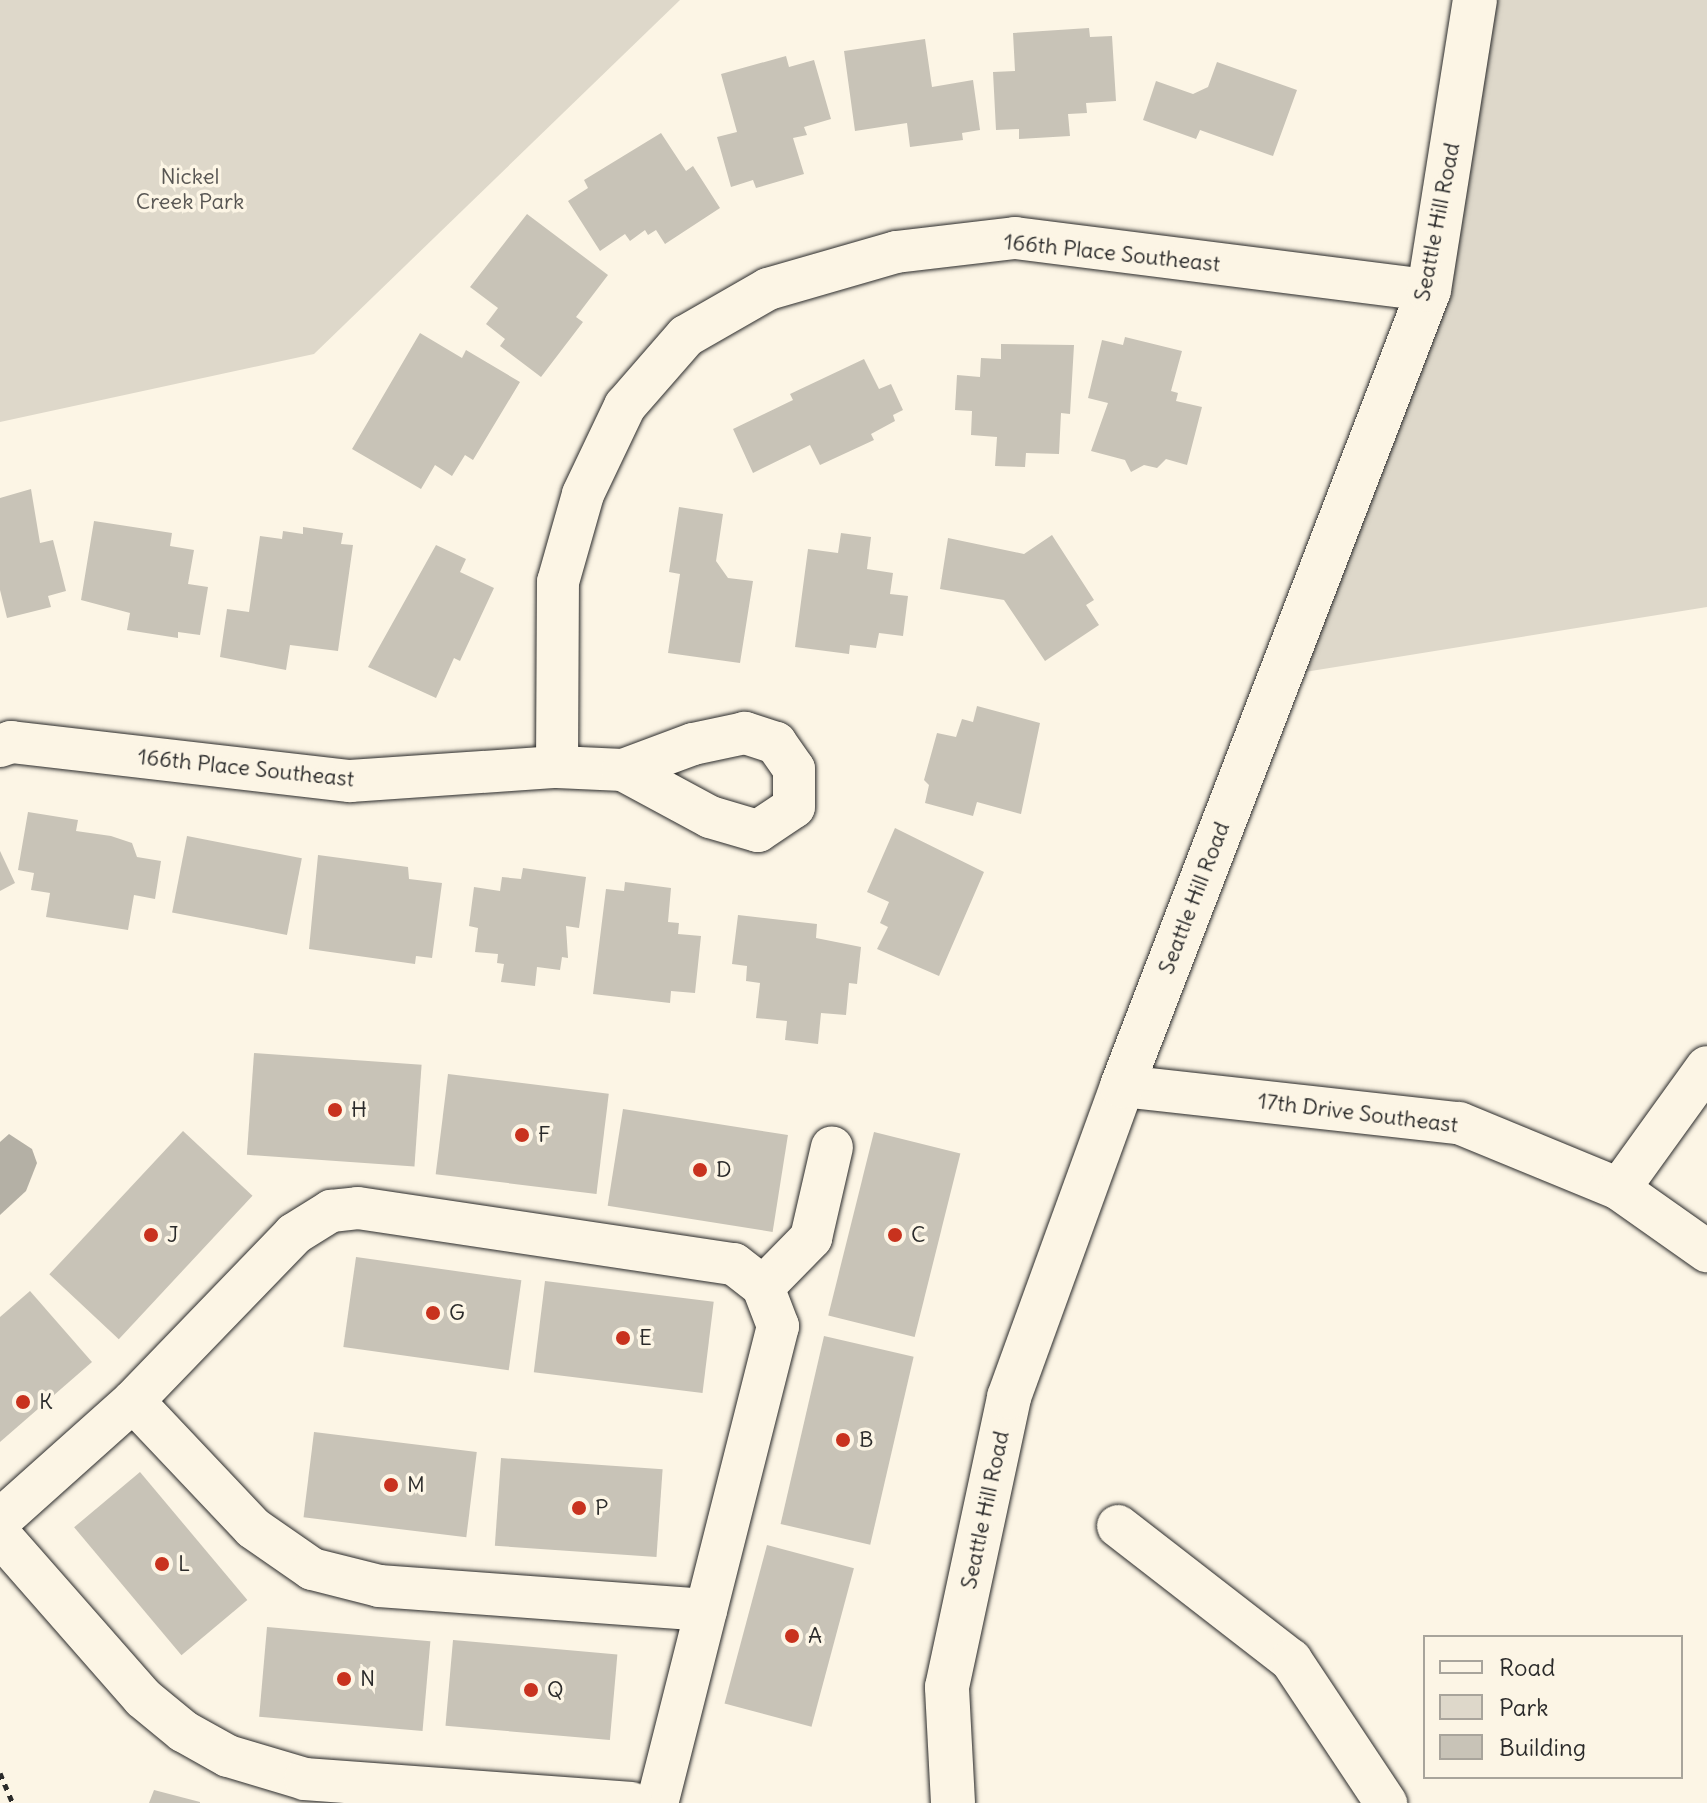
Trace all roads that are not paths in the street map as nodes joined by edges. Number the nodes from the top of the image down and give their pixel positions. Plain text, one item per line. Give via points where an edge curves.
1 (1475, 0) edge
2 (1429, 290) junction
3 (0, 746) edge
4 (557, 767) junction
5 (623, 770) dead end
6 (1707, 1067) edge
7 (1122, 1086) junction
8 (832, 1147) dead end
9 (1619, 1189) junction
10 (1707, 1251) edge
11 (763, 1287) junction
12 (133, 1401) junction
13 (0, 1520) edge
14 (1118, 1526) dead end
15 (0, 1535) edge
16 (706, 1610) junction
17 (631, 1803) edge
18 (657, 1803) edge
19 (953, 1803) edge
20 (1386, 1803) edge

1 - 2 street, Seattle Hill Road
2 - 4 street, 166th Place Southeast via 1015,238 896,252 768,289 686,336 625,406 583,494 558,582
2 - 7 street, Seattle Hill Road
3 - 4 street, 166th Place Southeast via 11,742 350,781
4 - 5 street
6 - 9 street
7 - 9 street, 17th Drive Southeast via 1459,1123
7 - 19 street, Seattle Hill Road via 1009,1397 947,1687
8 - 11 street via 811,1238
9 - 10 street, 17th Drive Southeast
11 - 12 street via 750,1272 713,1258 358,1208 331,1211 294,1234
11 - 16 street via 778,1326
12 - 13 street
12 - 16 street via 253,1528 312,1569 379,1586
14 - 20 street via 1291,1660
15 - 17 street via 143,1698 183,1731 228,1756 305,1779
16 - 18 street

